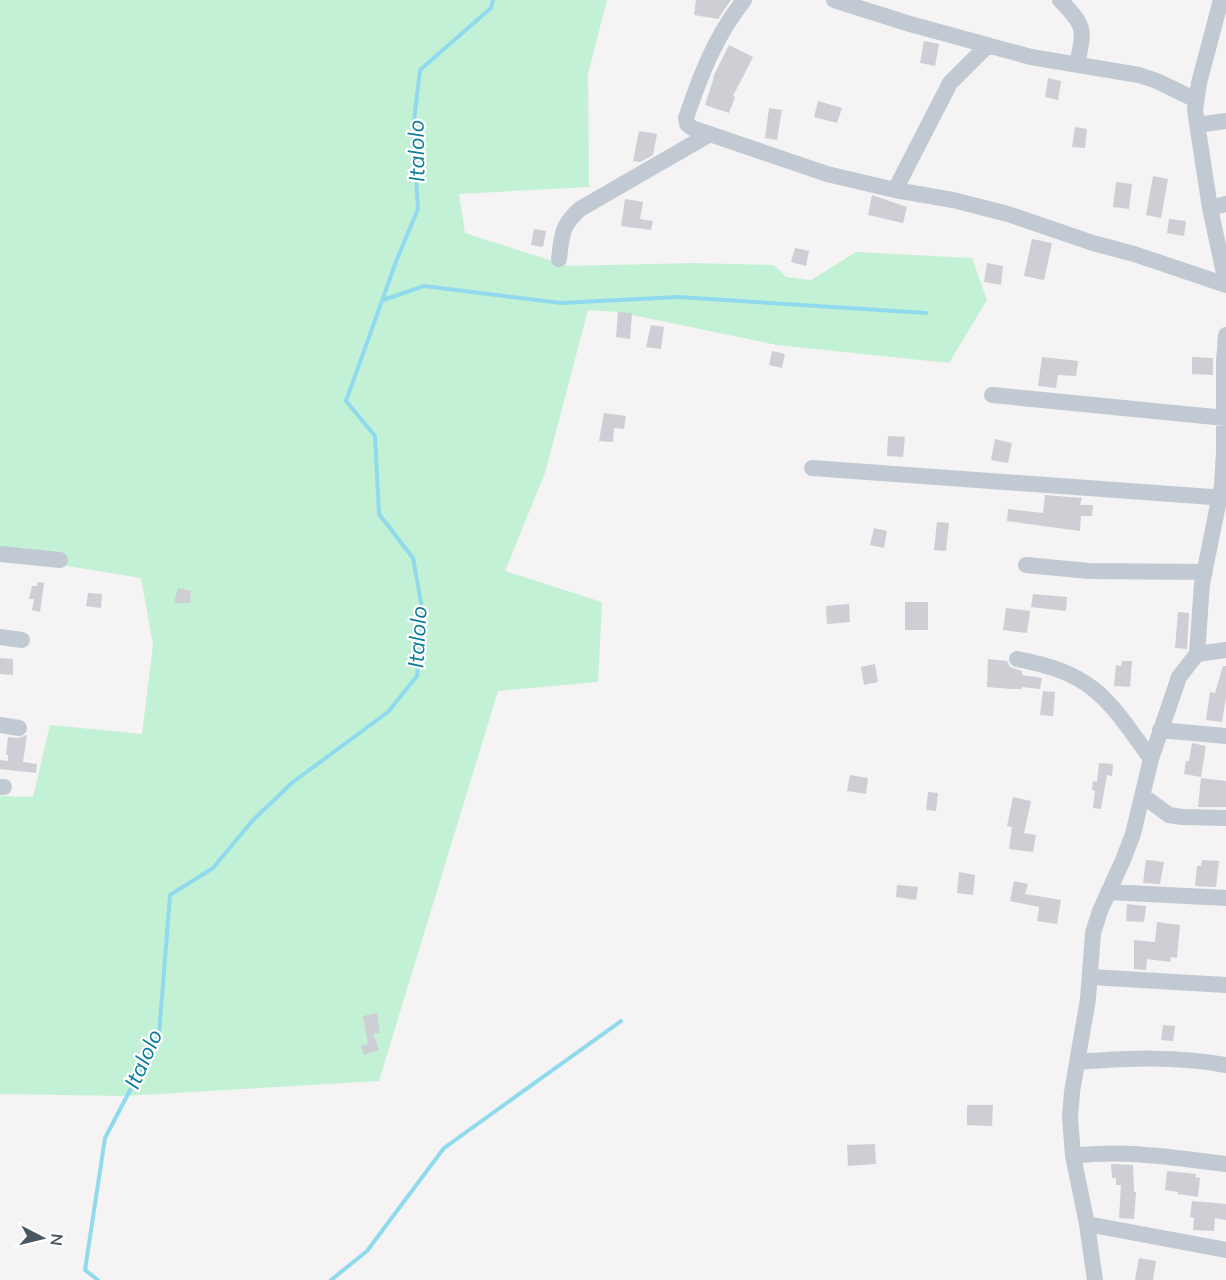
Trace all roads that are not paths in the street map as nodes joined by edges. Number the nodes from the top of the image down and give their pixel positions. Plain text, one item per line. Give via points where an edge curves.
1 (744, 0) edge
2 (834, 0) edge
3 (1060, 0) edge
4 (1221, 0) edge
5 (1219, 29) edge
6 (988, 45) junction
7 (1077, 65) junction
8 (1196, 100) junction
9 (1226, 121) edge
10 (1197, 125) junction
11 (710, 134) junction
12 (895, 190) junction
13 (1218, 206) edge
14 (559, 259) dead end
15 (1226, 284) edge
16 (1226, 335) edge
17 (1225, 362) edge
18 (1226, 384) edge
19 (992, 395) dead end
20 (1225, 418) edge
21 (812, 468) dead end
22 (1223, 498) edge
23 (0, 554) edge
24 (60, 560) dead end
25 (1026, 565) dead end
26 (1205, 572) junction
27 (0, 637) edge
28 (22, 640) dead end
29 (1226, 650) edge
30 (1197, 654) junction
31 (1017, 659) dead end
32 (0, 725) edge
33 (19, 728) dead end
34 (1160, 730) junction
35 (1226, 736) edge
36 (1151, 759) junction
37 (1143, 796) junction
38 (1226, 818) edge
39 (1108, 892) junction
40 (1226, 898) edge
41 (1090, 977) junction
42 (1226, 985) edge
43 (1079, 1062) junction
44 (1226, 1065) edge
45 (1073, 1156) junction
46 (1226, 1164) edge
47 (1087, 1224) junction
48 (1226, 1250) edge
49 (1095, 1280) edge

1 - 11 street via 709,54 686,118 692,128
2 - 6 street
3 - 7 street via 1081,24
4 - 5 street
5 - 8 street
6 - 7 street
6 - 12 street via 950,83
7 - 8 street via 1139,75
8 - 10 street
9 - 10 street
10 - 13 street
11 - 12 street via 827,174
11 - 14 street via 580,209 567,221
12 - 15 street via 1008,214
13 - 15 street
16 - 17 street
17 - 18 street
18 - 20 street
19 - 20 street
20 - 22 street
21 - 22 street
22 - 26 street
23 - 24 street
25 - 26 street via 1089,571
26 - 30 street
27 - 28 street
29 - 30 street
30 - 34 street via 1179,677
31 - 36 street via 1075,675 1097,690
32 - 33 street
34 - 35 street
34 - 36 street
36 - 37 street
37 - 38 street via 1169,815
37 - 39 street via 1127,850
39 - 40 street
39 - 41 street via 1095,924
41 - 42 street
41 - 43 street
43 - 44 street via 1153,1057
43 - 45 street via 1070,1117
45 - 46 street via 1130,1153
45 - 47 street
47 - 48 street
47 - 49 street

